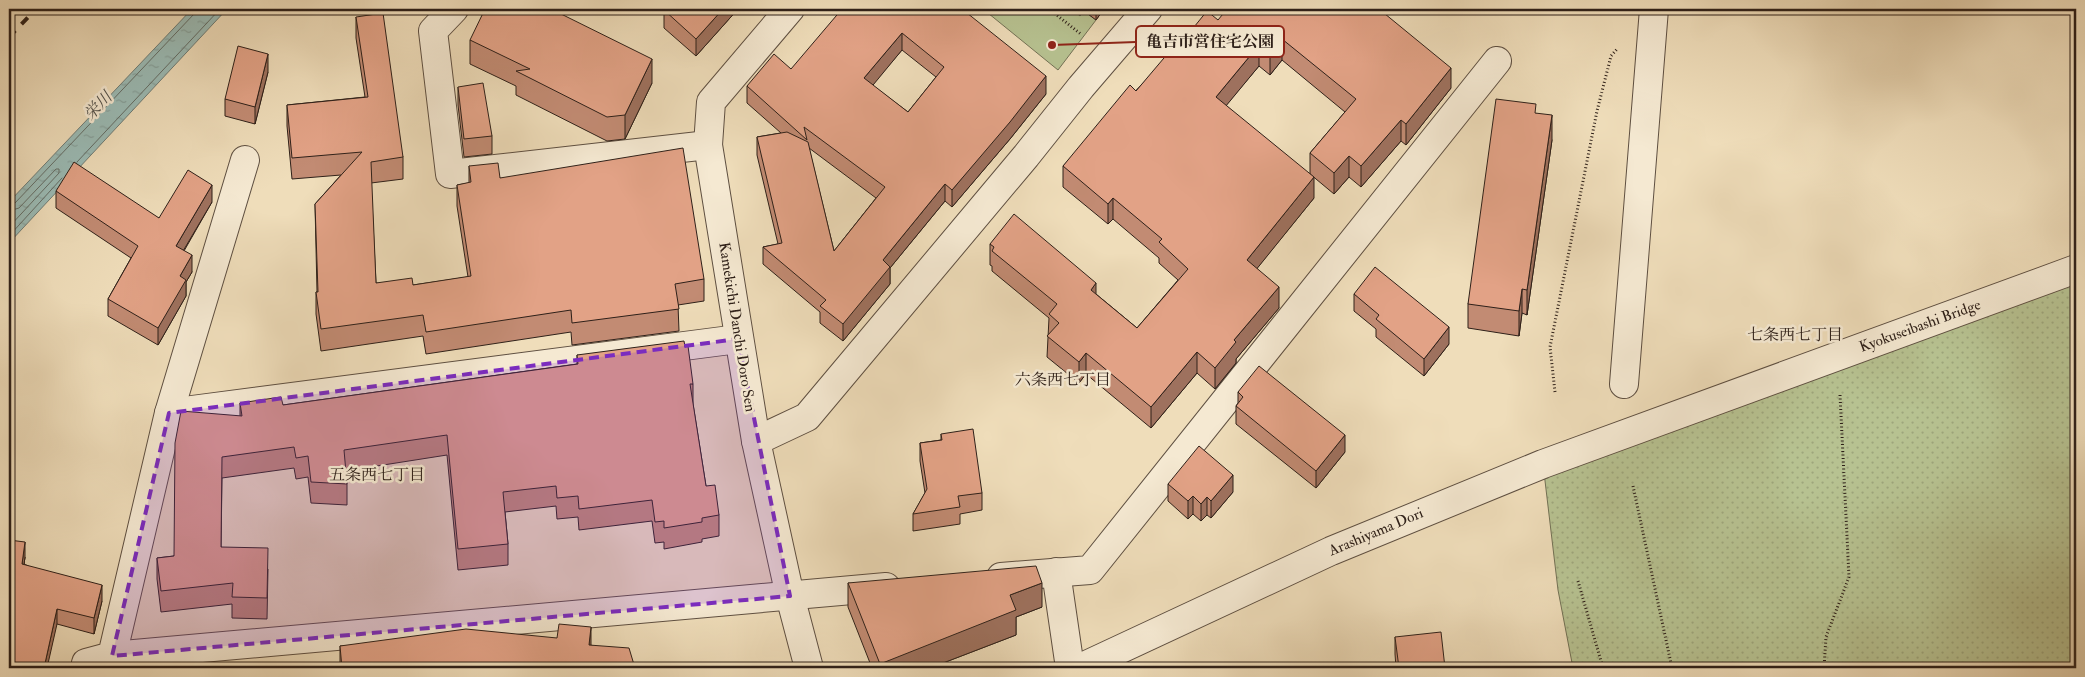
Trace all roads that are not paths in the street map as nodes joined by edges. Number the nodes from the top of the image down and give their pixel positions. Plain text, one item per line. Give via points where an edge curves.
1 (454, 9) edge
2 (790, 9) edge
3 (1148, 9) edge
4 (1654, 9) edge
5 (1497, 61) dead end
6 (708, 145) junction
7 (245, 160) dead end
8 (2076, 269) edge
9 (738, 340) junction
10 (1624, 384) dead end
11 (169, 414) junction
12 (1679, 414) joint
13 (756, 441) junction
14 (1056, 572) junction
15 (978, 579) edge
16 (908, 585) edge
17 (790, 596) junction
18 (112, 656) junction
19 (85, 668) edge
20 (809, 668) edge
21 (1070, 668) edge
22 (1080, 668) edge

1 - 6 street via 433,31 450,174
2 - 6 street, Kamekichi Danchi Doro Sen via 711,102
3 - 13 street via 807,418
4 - 10 street
5 - 14 street via 1090,570
6 - 9 street, Kamekichi Danchi Doro Sen
7 - 11 street
8 - 12 street, Kyokuseibashi Bridge
9 - 11 street
9 - 13 street, Kamekichi Danchi Doro Sen
11 - 18 street
12 - 22 street, Arashiyama Dori via 1543,464 1331,550
13 - 17 street, Kamekichi Danchi Doro Sen
14 - 15 street
14 - 21 street
16 - 17 street
17 - 18 street
17 - 20 street, Kamekichi Danchi Doro Sen
18 - 19 street via 86,663

